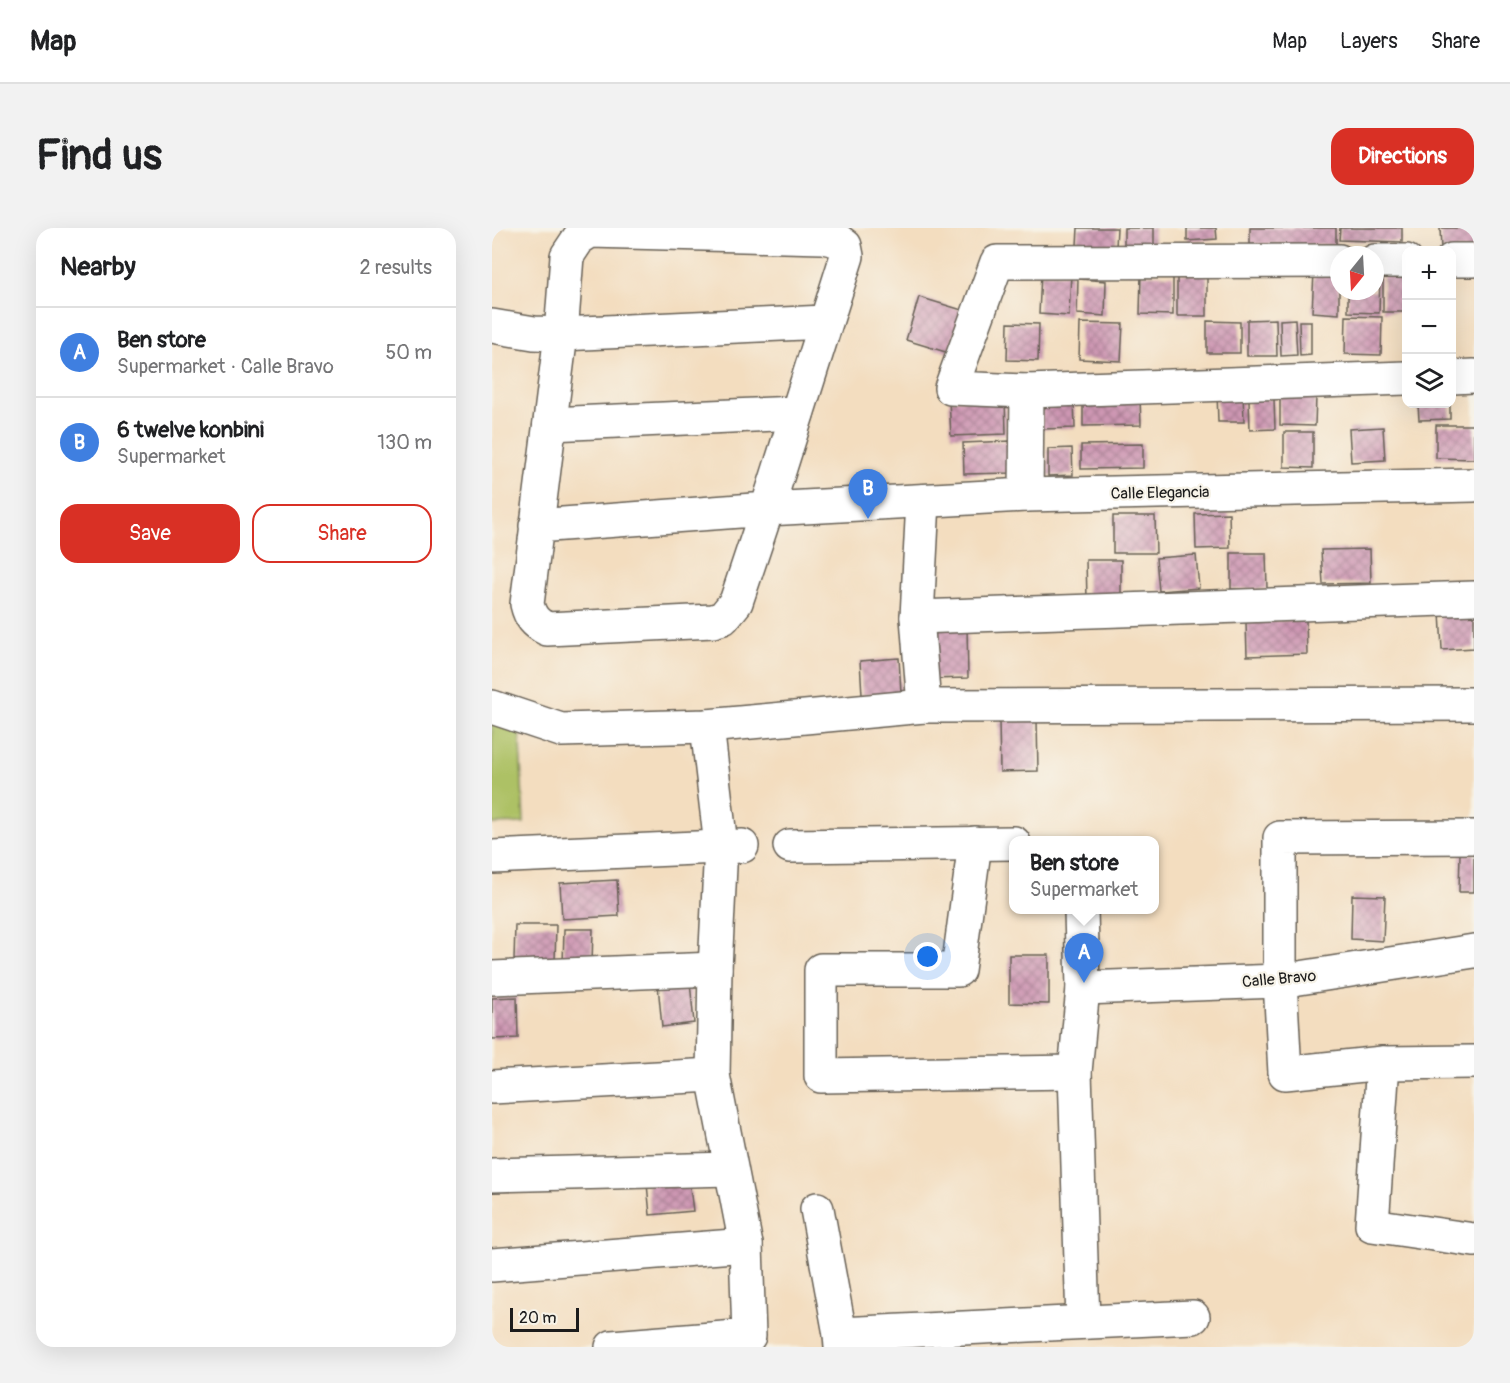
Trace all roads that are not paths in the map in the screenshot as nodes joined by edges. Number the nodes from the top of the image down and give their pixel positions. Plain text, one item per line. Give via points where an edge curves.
1 (1474, 260) edge
2 (1330, 261) edge
3 (1384, 261) edge
4 (1402, 261) edge
5 (1456, 261) edge
6 (825, 322) junction
7 (492, 326) edge
8 (561, 334) junction
9 (1474, 376) edge
10 (1456, 377) edge
11 (1402, 378) edge
12 (1027, 392) junction
13 (797, 413) junction
14 (550, 424) junction
15 (1474, 485) edge
16 (1026, 495) junction
17 (923, 501) junction
18 (767, 509) junction
19 (536, 526) junction
20 (1474, 598) edge
21 (917, 617) junction
22 (1474, 704) edge
23 (924, 706) junction
24 (492, 707) edge
25 (707, 726) junction
26 (1474, 837) edge
27 (975, 843) junction
28 (1009, 843) edge
29 (732, 846) junction
30 (790, 846) dead end
31 (492, 857) edge
32 (1081, 914) edge
33 (1474, 951) edge
34 (715, 969) junction
35 (492, 978) edge
36 (1280, 981) junction
37 (1083, 988) junction
38 (1474, 1062) edge
39 (1383, 1063) junction
40 (1075, 1072) junction
41 (713, 1075) junction
42 (492, 1087) edge
43 (730, 1169) junction
44 (492, 1175) edge
45 (817, 1209) dead end
46 (1474, 1240) edge
47 (746, 1245) junction
48 (492, 1265) edge
49 (1193, 1317) dead end
50 (1083, 1322) junction
51 (841, 1340) edge
52 (612, 1347) edge

1 - 5 street
2 - 12 street via 997,262 951,388
3 - 4 street
6 - 8 street
6 - 8 street via 847,256 845,246 837,240 590,231 579,238 567,256
6 - 13 street
7 - 8 street
8 - 14 street
9 - 10 street
11 - 12 street
12 - 16 street
13 - 14 street
13 - 18 street
14 - 19 street
15 - 16 street, Calle Elegancia
16 - 17 street, Calle Elegancia
17 - 18 street, Calle Elegancia
17 - 21 street
18 - 19 street, Calle Elegancia
18 - 19 street via 736,602 723,618 713,621 547,629 536,623 527,604
20 - 21 street
21 - 23 street
22 - 23 street
23 - 25 street
24 - 25 street via 561,730
25 - 29 street
26 - 36 street via 1280,838
27 - 28 street
27 - 30 street
27 - 40 street via 958,969 821,970 821,1076
29 - 31 street
29 - 34 street
32 - 37 street
33 - 36 street, Calle Bravo
34 - 35 street
34 - 41 street
36 - 37 street, Calle Bravo
36 - 39 street via 1285,1073
37 - 40 street
38 - 39 street
39 - 46 street via 1372,1225
40 - 50 street
41 - 42 street
41 - 43 street
43 - 44 street
43 - 47 street
45 - 51 street
47 - 48 street
47 - 52 street via 749,1336
49 - 50 street
50 - 51 street

